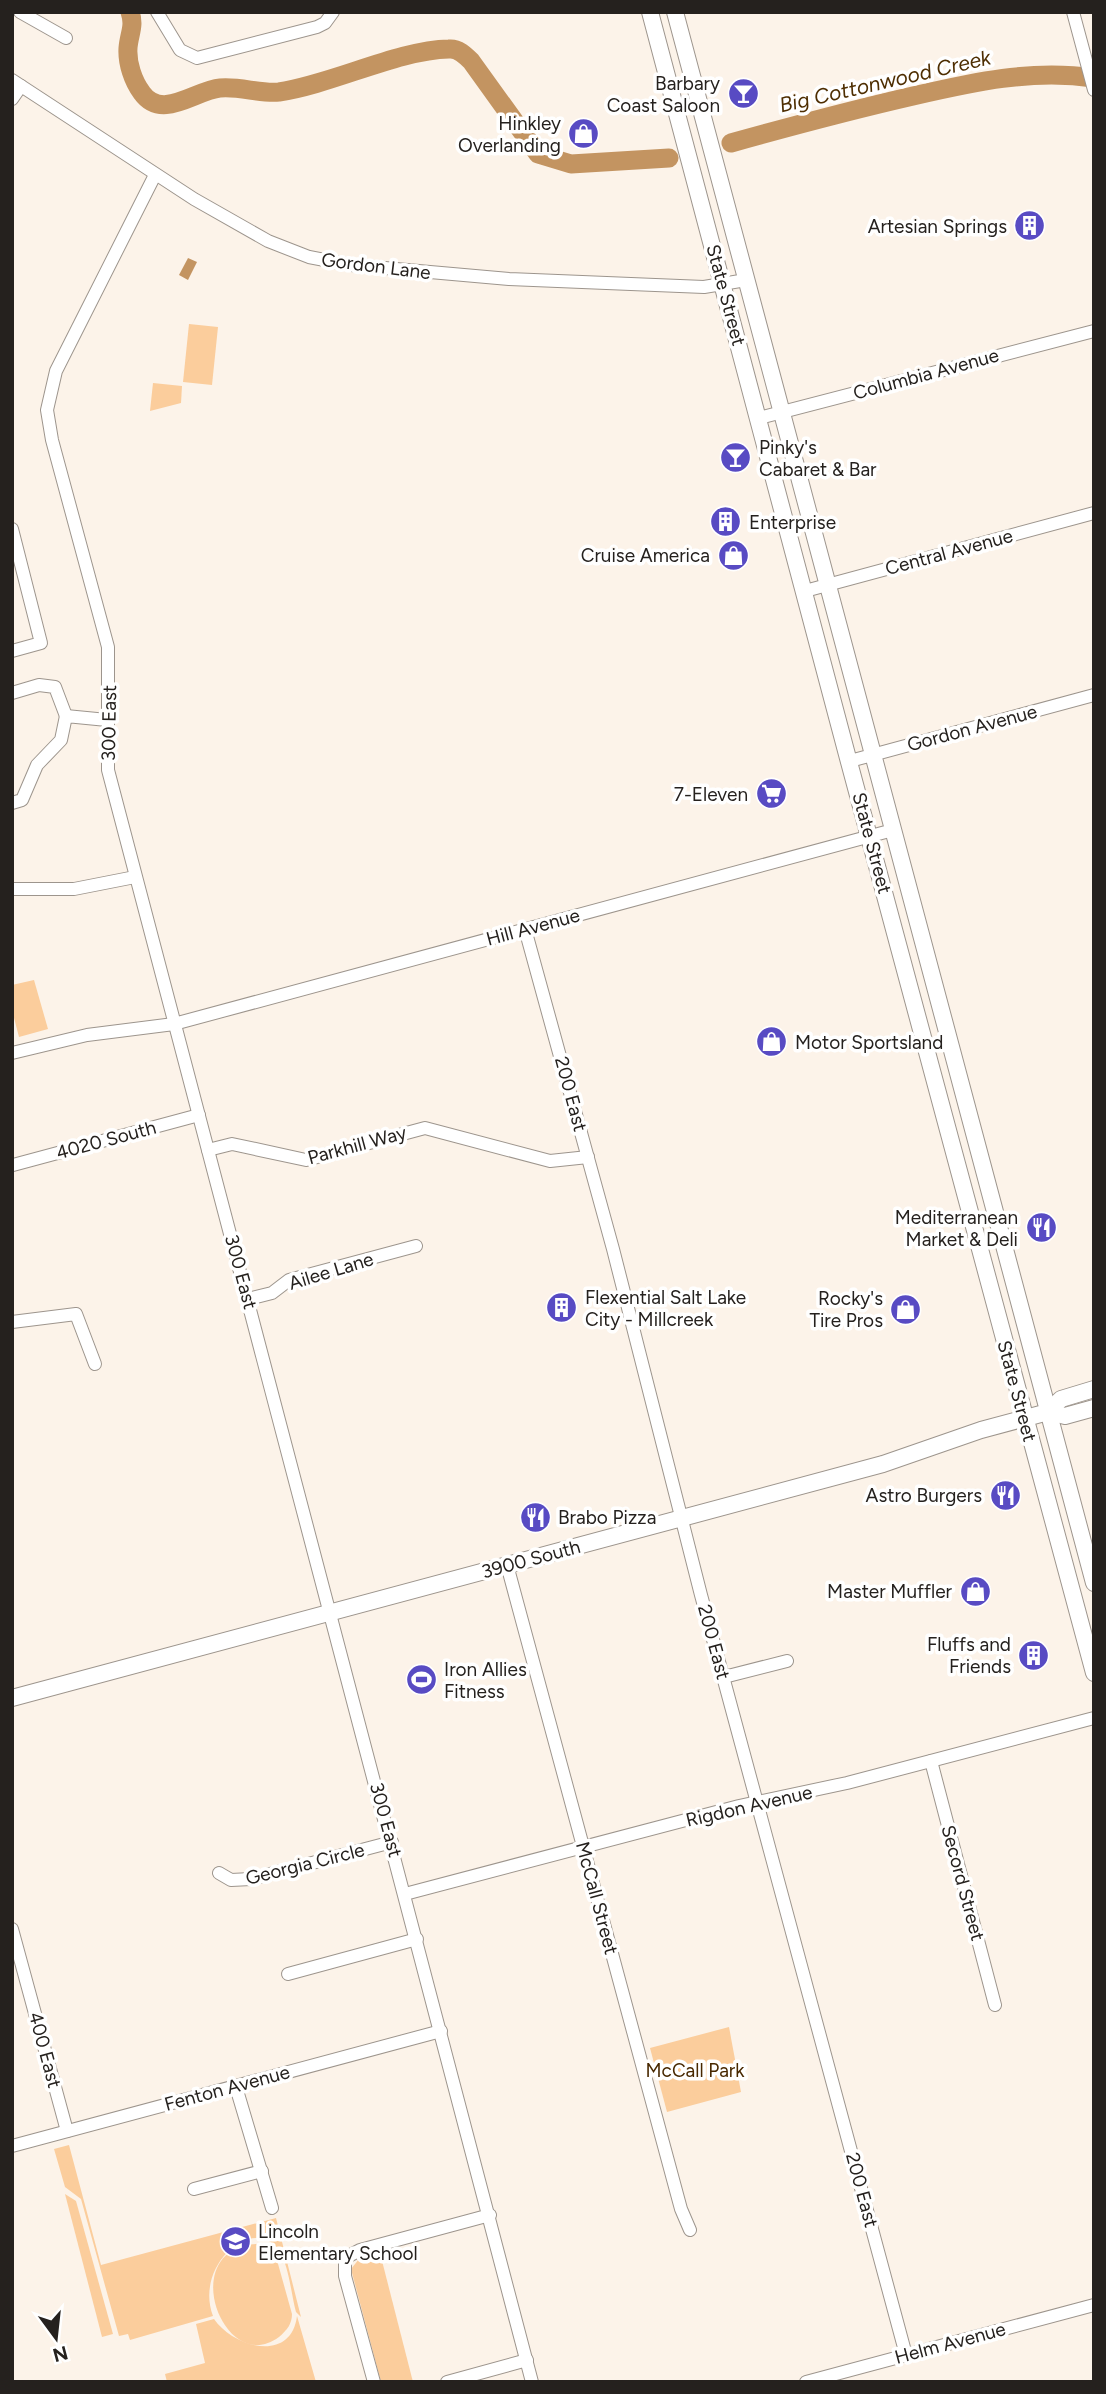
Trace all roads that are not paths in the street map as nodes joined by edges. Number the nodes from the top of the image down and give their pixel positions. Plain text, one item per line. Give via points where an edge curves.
1 (20, 12) edge
2 (157, 12) edge
3 (332, 12) edge
4 (650, 12) edge
5 (676, 12) edge
6 (1073, 12) edge
7 (66, 38) dead end
8 (17, 83) edge
9 (1094, 90) edge
10 (12, 99) edge
11 (155, 175) junction
12 (747, 280) junction
13 (723, 285) junction
14 (1094, 331) edge
15 (783, 412) junction
16 (759, 418) junction
17 (1094, 513) edge
18 (12, 529) edge
19 (827, 585) junction
20 (805, 591) junction
21 (12, 651) edge
22 (12, 693) edge
23 (1094, 695) edge
24 (65, 716) junction
25 (107, 720) junction
26 (873, 754) junction
27 (850, 761) junction
28 (12, 803) edge
29 (893, 830) junction
30 (871, 836) junction
31 (135, 877) junction
32 (12, 889) edge
33 (525, 929) junction
34 (174, 1024) junction
35 (12, 1053) edge
36 (199, 1115) junction
37 (208, 1150) junction
38 (588, 1157) junction
39 (13, 1164) edge
40 (416, 1246) dead end
41 (248, 1300) junction
42 (12, 1322) edge
43 (96, 1364) dead end
44 (1094, 1389) edge
45 (1094, 1408) edge
46 (1048, 1412) junction
47 (1023, 1419) junction
48 (682, 1518) junction
49 (507, 1565) junction
50 (1094, 1583) edge
51 (331, 1612) junction
52 (787, 1661) dead end
53 (1094, 1673) edge
54 (723, 1677) junction
55 (12, 1698) edge
56 (1094, 1718) edge
57 (931, 1761) junction
58 (758, 1803) junction
59 (392, 1842) junction
60 (583, 1848) junction
61 (219, 1873) dead end
62 (405, 1894) junction
63 (12, 1929) edge
64 (417, 1939) junction
65 (288, 1974) dead end
66 (995, 2005) dead end
67 (441, 2031) junction
68 (236, 2087) junction
69 (67, 2131) junction
70 (12, 2147) edge
71 (262, 2171) junction
72 (194, 2189) dead end
73 (272, 2208) dead end
74 (490, 2215) junction
75 (690, 2230) dead end
76 (1094, 2305) edge
77 (906, 2355) junction
78 (527, 2360) junction
79 (374, 2382) edge
80 (447, 2382) edge
81 (533, 2382) edge
82 (806, 2382) edge

1 - 7 street
2 - 3 street via 180,50 197,58 317,27
4 - 13 main road, State Street
5 - 12 main road, State Street
6 - 9 street
8 - 10 street
8 - 11 street, Gordon Lane
11 - 13 street, Gordon Lane via 268,242 329,262 509,279
11 - 25 street, 300 East via 56,371 47,410 108,647
12 - 13 street, Gordon Lane
12 - 15 main road, State Street
13 - 16 main road, State Street
14 - 15 street, Columbia Avenue
15 - 16 street, Columbia Avenue
15 - 19 main road, State Street
16 - 20 main road, State Street
17 - 19 street, Central Avenue
18 - 21 street via 41,643
19 - 20 street, Central Avenue
19 - 26 main road, State Street
20 - 27 main road, State Street
22 - 24 street via 39,685 55,687
23 - 26 street, Gordon Avenue
24 - 25 street
24 - 28 street via 61,740 37,765 22,800
25 - 31 street, 300 East via 108,770
26 - 27 street, Gordon Avenue
26 - 29 main road, State Street
27 - 30 main road, State Street
29 - 30 street, Hill Avenue
29 - 46 main road, State Street
30 - 33 street, Hill Avenue
30 - 47 main road, State Street
31 - 32 street via 74,889
31 - 34 street, 300 East
33 - 34 street, Hill Avenue
33 - 38 street, 200 East
34 - 35 street, Hill Avenue via 87,1035
34 - 36 street, 300 East
36 - 37 street, 300 East
36 - 39 street, 4020 South
37 - 38 street, Parkhill Way via 232,1144 306,1160 425,1128 550,1161
37 - 41 street, 300 East
38 - 48 street, 200 East
40 - 41 street, Ailee Lane via 289,1280 272,1293
41 - 51 street, 300 East
42 - 43 street via 76,1314
44 - 46 main road, 3900 South via 1061,1399
45 - 46 main road, 3900 South via 1065,1416
46 - 47 main road, 3900 South
46 - 50 main road, State Street
47 - 48 main road, 3900 South via 883,1464
47 - 53 main road, State Street
48 - 49 main road, 3900 South
48 - 54 street, 200 East
49 - 51 main road, 3900 South
49 - 60 street, McCall Street
51 - 55 main road, 3900 South
51 - 59 street, 300 East
52 - 54 street
54 - 58 street, 200 East
56 - 57 street, Rigdon Avenue
57 - 58 street, Rigdon Avenue
57 - 66 street, Secord Street
58 - 60 street, Rigdon Avenue
58 - 77 street, 200 East
59 - 61 street, Georgia Circle via 251,1879 231,1880
59 - 62 street, 300 East
60 - 62 street, Rigdon Avenue
60 - 75 street, McCall Street
62 - 64 street, 300 East
63 - 69 street, 400 East
64 - 65 street
64 - 67 street, 300 East
67 - 68 street, Fenton Avenue
67 - 74 street, 300 East
68 - 69 street, Fenton Avenue
68 - 71 street
69 - 70 street, Fenton Avenue
71 - 72 street
71 - 73 street
74 - 78 street, 300 East
74 - 79 street via 345,2258 345,2276
76 - 77 street, Helm Avenue
77 - 82 street, Helm Avenue
78 - 80 street
78 - 81 street, 300 East

